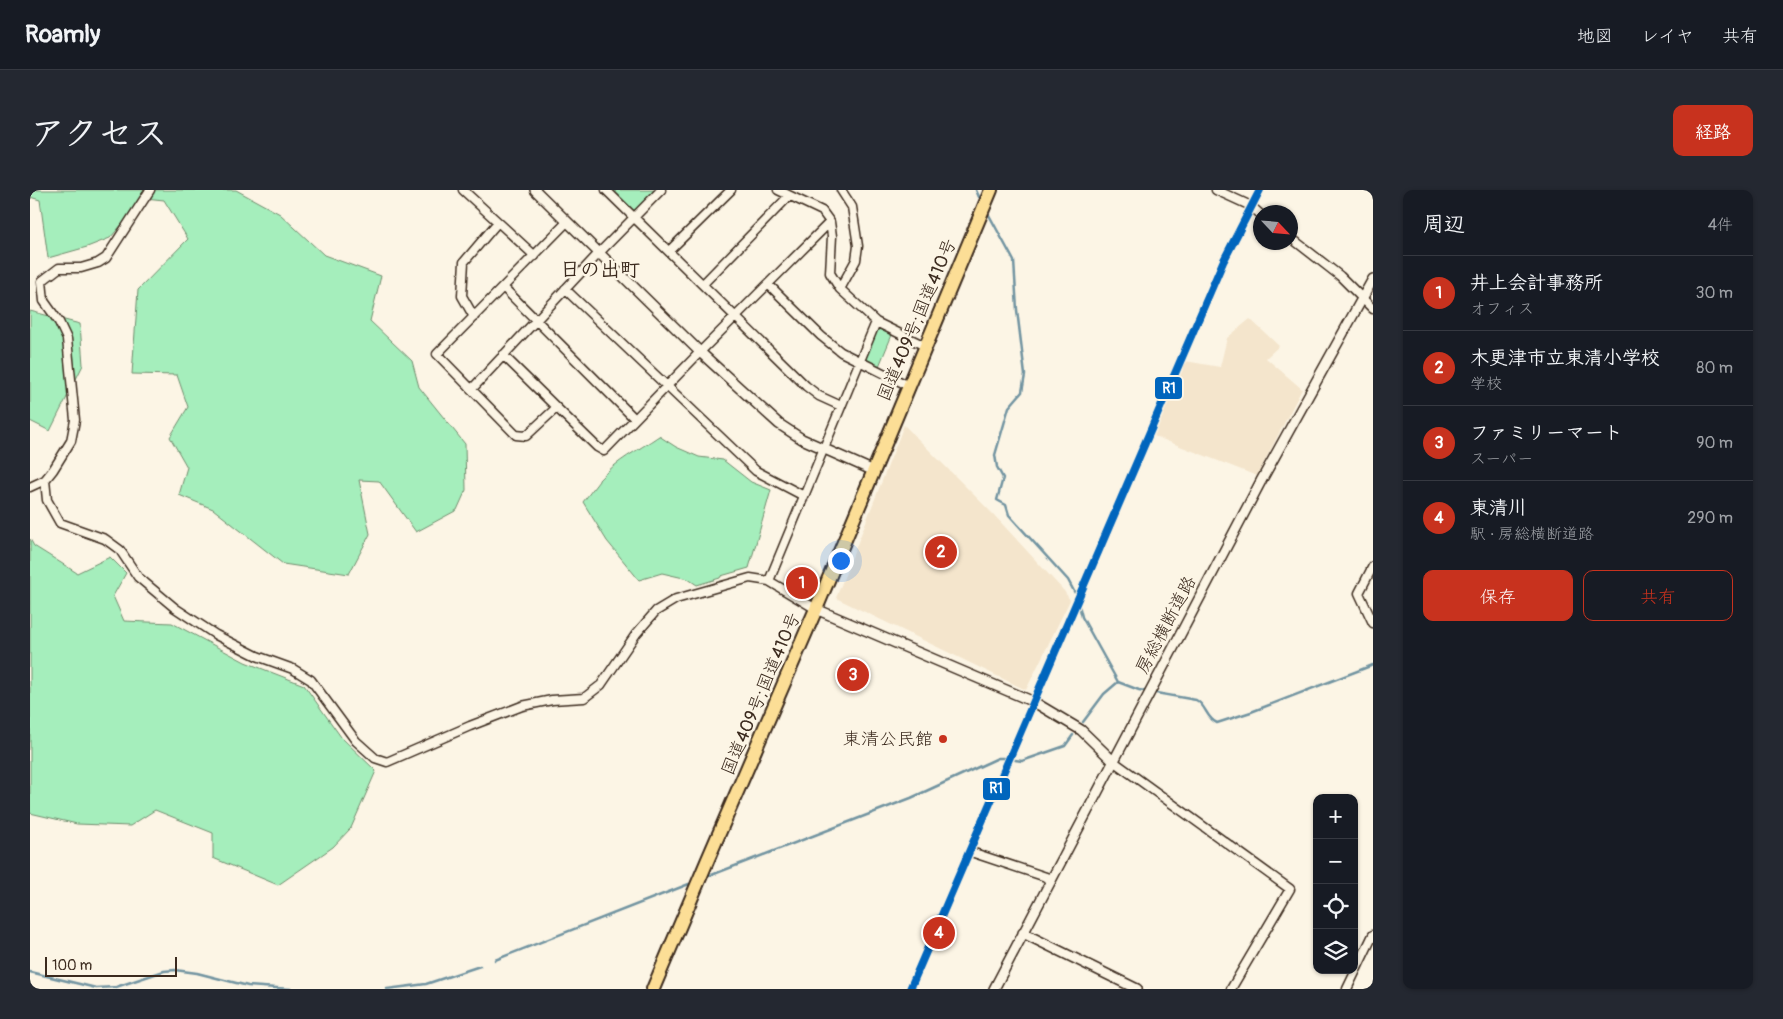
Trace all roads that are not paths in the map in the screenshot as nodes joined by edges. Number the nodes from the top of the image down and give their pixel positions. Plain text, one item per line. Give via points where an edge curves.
1 (150, 190) edge
2 (463, 190) edge
3 (535, 190) edge
4 (606, 190) edge
5 (661, 190) edge
6 (731, 190) edge
7 (778, 190) edge
8 (841, 190) edge
9 (991, 190) edge
10 (1216, 190) edge
11 (789, 196) junction
12 (1253, 208) edge
13 (634, 217) junction
14 (498, 222) junction
15 (567, 222) junction
16 (830, 222) junction
17 (1298, 244) edge
18 (669, 251) junction
19 (600, 252) junction
20 (535, 256) junction
21 (1373, 279) edge
22 (703, 284) junction
23 (768, 284) junction
24 (504, 288) junction
25 (840, 288) junction
26 (565, 289) junction
27 (1362, 298) junction
28 (1373, 309) edge
29 (736, 316) junction
30 (474, 317) junction
31 (536, 321) junction
32 (876, 322) junction
33 (925, 346) junction
34 (700, 352) junction
35 (503, 355) junction
36 (859, 363) junction
37 (666, 386) junction
38 (909, 386) junction
39 (471, 390) junction
40 (841, 406) junction
41 (558, 409) junction
42 (634, 419) junction
43 (823, 449) junction
44 (874, 471) junction
45 (45, 480) junction
46 (30, 487) edge
47 (804, 496) junction
48 (1373, 566) edge
49 (769, 581) junction
50 (816, 609) junction
51 (1373, 624) edge
52 (1113, 761) junction
53 (974, 853) dead end
54 (1052, 878) junction
55 (1023, 933) junction
56 (1373, 935) edge
57 (653, 989) edge
58 (994, 989) edge
59 (1137, 989) edge
60 (1230, 989) edge
61 (1347, 989) edge

1 - 45 street via 106,258 81,268 59,268 42,282 44,301 67,339 75,420 71,441
2 - 14 street
3 - 15 street
4 - 13 street
5 - 13 street
6 - 18 street
7 - 11 street
8 - 25 street via 852,207 858,246 856,260
9 - 33 highway, 国道409号;国道410号
10 - 12 street
11 - 16 street via 822,212
11 - 22 street
13 - 18 street
13 - 19 street
14 - 20 street
14 - 30 street via 464,262 462,296
15 - 19 street
15 - 20 street
16 - 23 street
16 - 25 street via 830,273
17 - 27 street via 1340,276
18 - 22 street
19 - 26 street
19 - 34 street
20 - 24 street
21 - 27 street, 房総横断道路
22 - 29 street
23 - 29 street
23 - 36 street via 821,336
24 - 30 street
24 - 31 street
25 - 32 street
26 - 31 street
26 - 37 street
27 - 28 street
27 - 52 street, 房総横断道路
29 - 34 street
29 - 40 street via 806,386
30 - 39 street via 437,354
31 - 35 street
31 - 42 street
32 - 33 street
32 - 36 street
33 - 38 highway, 国道409号;国道410号
34 - 37 street
34 - 43 street via 779,424
35 - 39 street
35 - 41 street
36 - 38 street
36 - 40 street
37 - 42 street
37 - 47 street via 756,472
38 - 44 highway, 国道409号;国道410号
39 - 41 street via 516,435 522,437
40 - 43 street
41 - 42 street via 597,448 604,451
43 - 44 street
43 - 47 street
44 - 50 highway, 国道409号;国道410号
45 - 46 street
45 - 49 street via 47,500 60,523 106,538 120,550 138,576 175,608 216,635 311,680 356,741 375,758 387,762 522,706 584,698 601,685 656,611 676,599 750,578
47 - 49 street
48 - 51 street via 1359,592
49 - 50 street
50 - 52 street via 1034,702 1081,730
50 - 57 highway, 国道409号;国道410号
52 - 54 street, 房総横断道路
52 - 60 street via 1290,889
53 - 54 street
54 - 55 street, 房総横断道路
55 - 58 street, 房総横断道路
55 - 59 street
56 - 61 street

